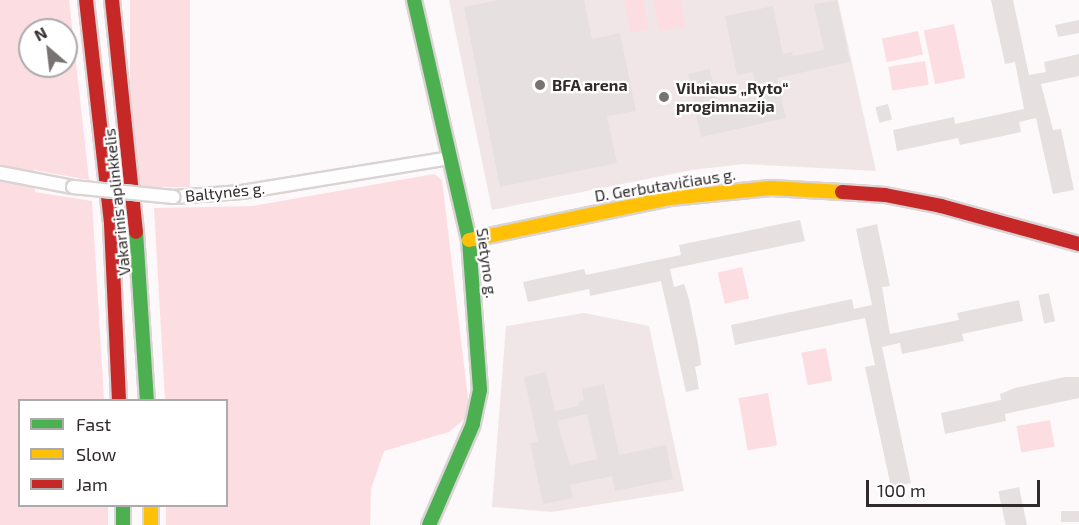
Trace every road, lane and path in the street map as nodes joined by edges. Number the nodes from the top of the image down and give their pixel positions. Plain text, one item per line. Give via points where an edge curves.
1 (86, 0) edge
2 (112, 0) edge
3 (414, 0) edge
4 (449, 158) junction
5 (0, 173) edge
6 (469, 240) junction
7 (1079, 244) edge
8 (119, 399) edge
9 (147, 399) edge
10 (123, 507) edge
11 (151, 507) edge
12 (123, 525) edge
13 (151, 525) edge
14 (429, 525) edge

1 - 8 main road, Vakarinis aplinkkelis via 111,224
2 - 9 main road, Vakarinis aplinkkelis via 142,294
3 - 4 main road, Sietyno g.
4 - 5 street, Baltynės g., bridge via 251,191 174,197 73,187
4 - 6 main road, Sietyno g.
6 - 7 main road, D. Gerbutavičiaus g. via 678,196 771,188 885,195 941,206
6 - 14 main road, Sietyno g. via 478,329 479,408
10 - 12 main road
11 - 13 main road

